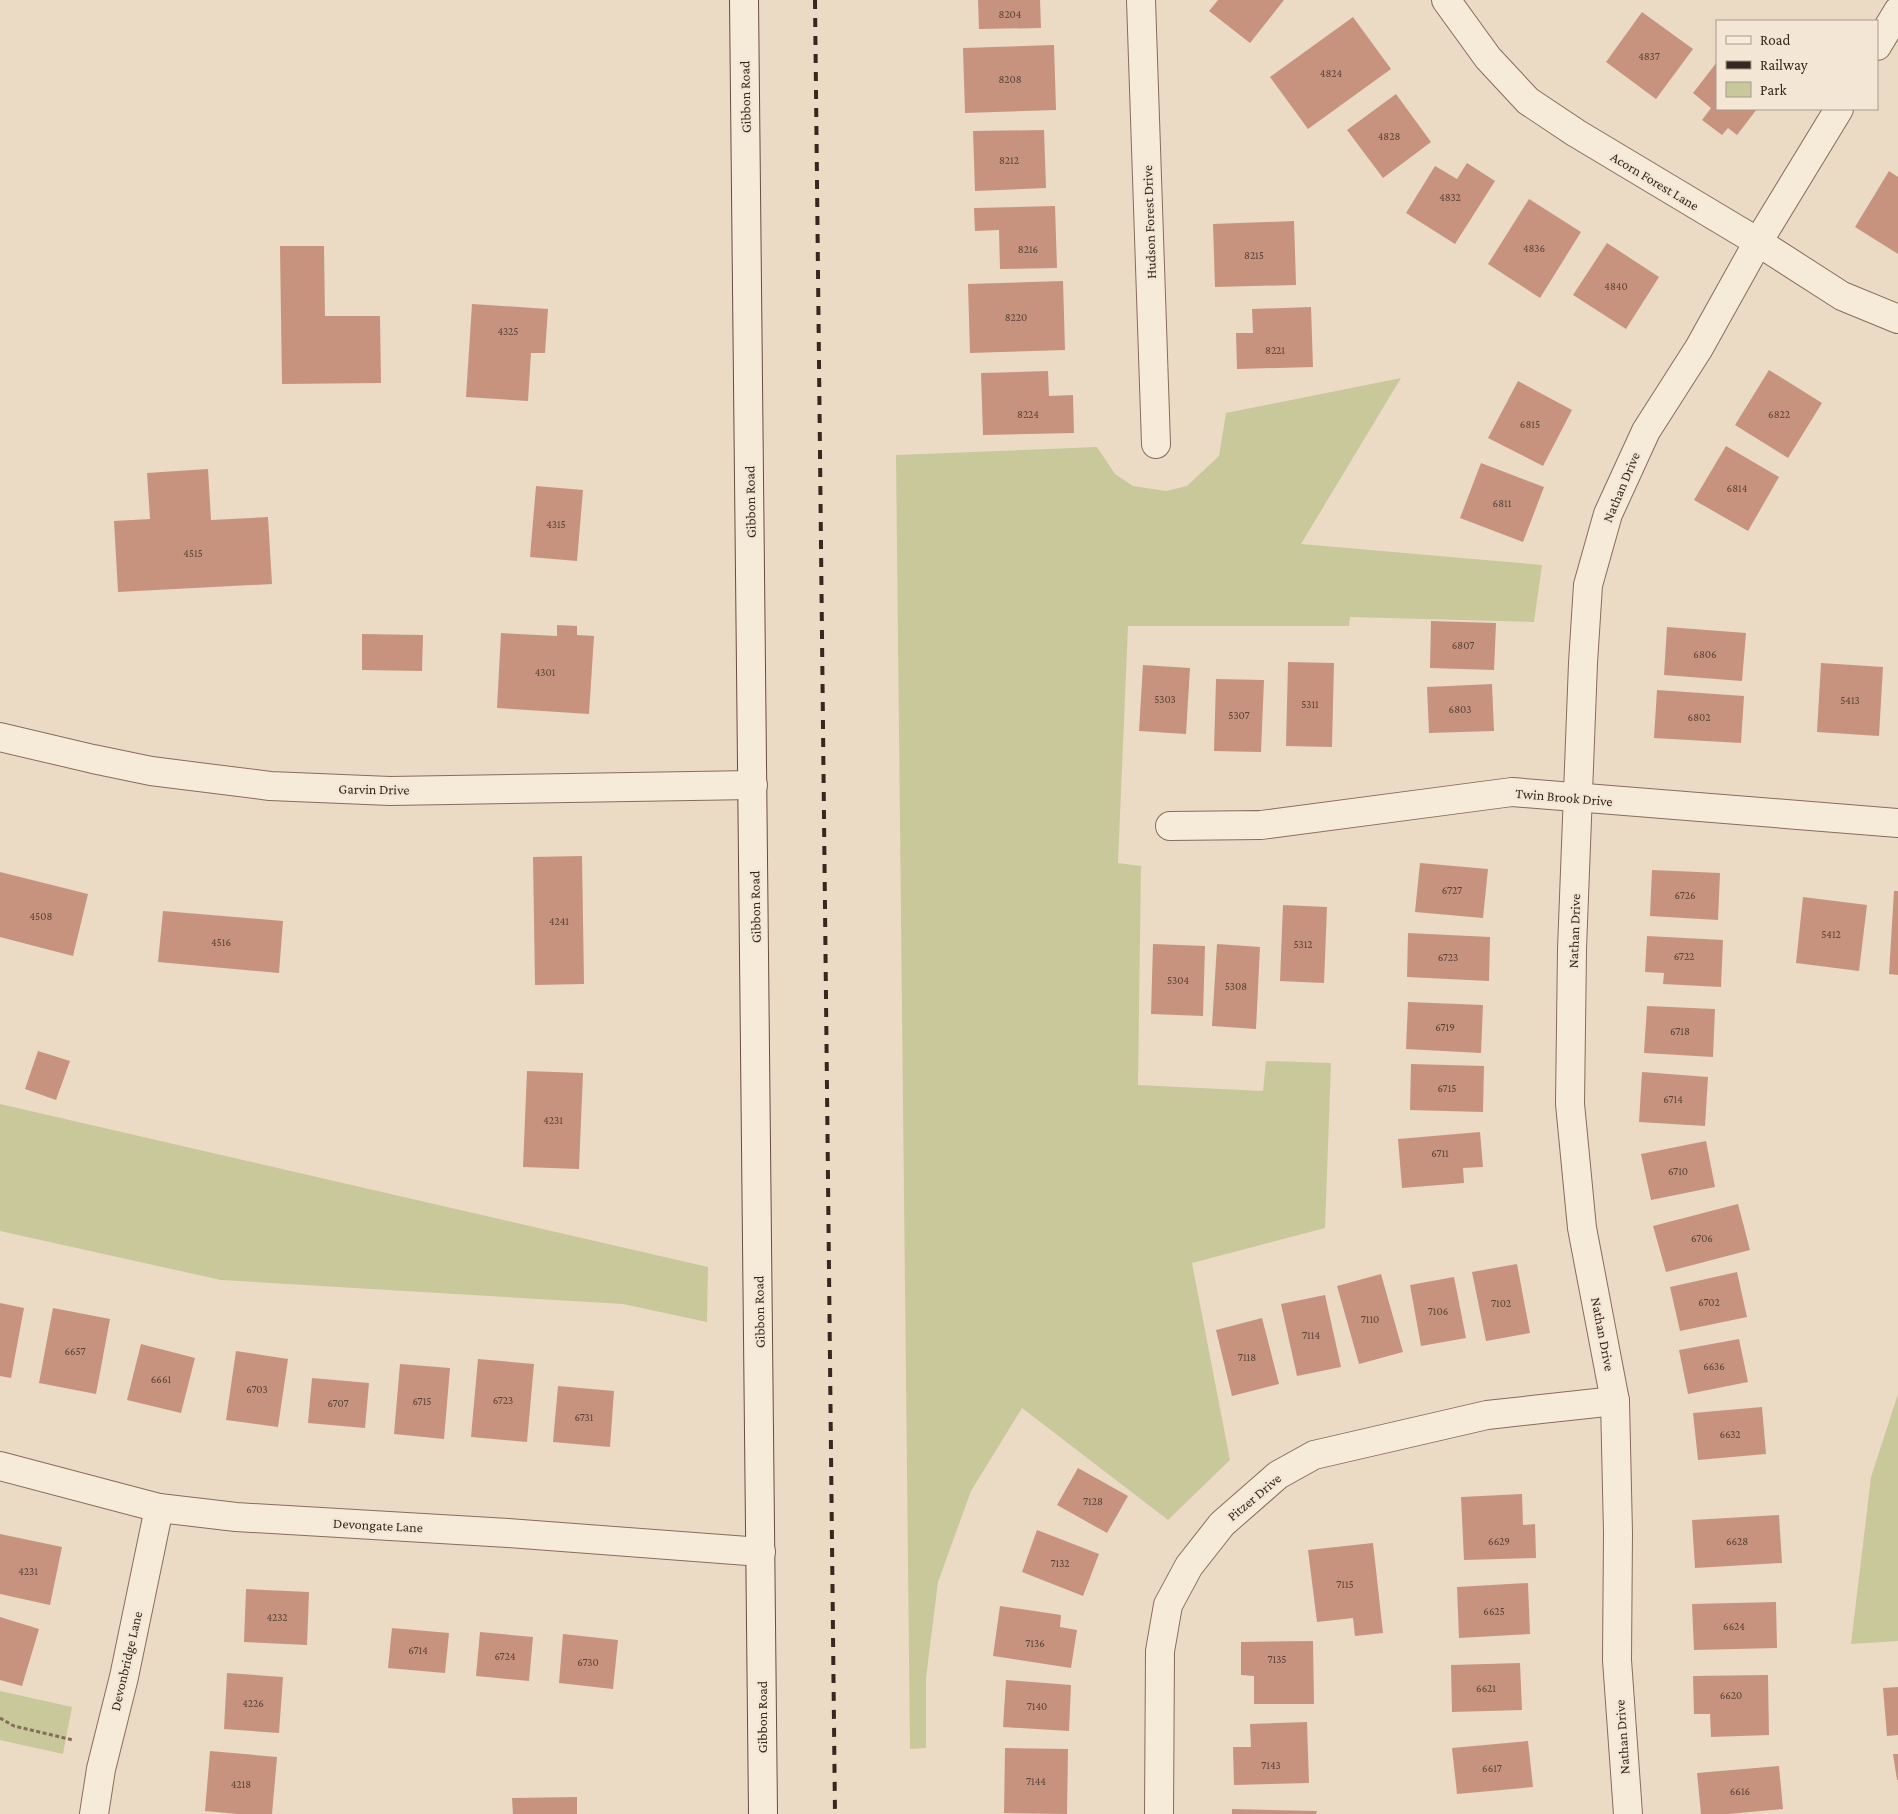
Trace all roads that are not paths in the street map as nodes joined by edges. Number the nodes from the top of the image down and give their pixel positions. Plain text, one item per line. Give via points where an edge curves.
1 (744, 0) edge
2 (1141, 0) edge
3 (1446, 0) edge
4 (1898, 11) edge
5 (1878, 44) edge
6 (1838, 110) edge
7 (1758, 242) junction
8 (1898, 319) edge
9 (1156, 444) dead end
10 (0, 737) edge
11 (753, 785) junction
12 (1579, 798) junction
13 (1898, 823) edge
14 (1170, 826) dead end
15 (1615, 1401) junction
16 (0, 1466) edge
17 (159, 1508) junction
18 (761, 1552) junction
19 (94, 1814) edge
20 (763, 1814) edge
21 (1158, 1814) edge
22 (1628, 1814) edge

1 - 11 street, Gibbon Road
2 - 9 street, Hudson Forest Drive
3 - 7 street, Acorn Forest Lane via 1488,58 1528,101
4 - 5 street
6 - 7 street, Nathan Drive
7 - 8 street, Acorn Forest Lane via 1842,296
7 - 12 street, Nathan Drive via 1699,348 1646,430 1608,514 1588,585
10 - 11 street, Garvin Drive via 151,771 270,786 390,791
11 - 18 street, Gibbon Road
12 - 13 street, Twin Brook Drive
12 - 14 street, Twin Brook Drive via 1512,792 1260,825
12 - 15 street, Nathan Drive via 1572,949 1570,1104 1582,1228
15 - 21 street, Pitzer Drive via 1487,1415 1314,1455 1278,1475 1222,1524 1189,1566 1168,1605 1160,1651
15 - 22 street, Nathan Drive via 1617,1660
16 - 17 street, Devongate Lane
17 - 18 street, Devongate Lane via 236,1517
17 - 19 street, Devonbridge Lane via 101,1769
18 - 20 street, Gibbon Road

